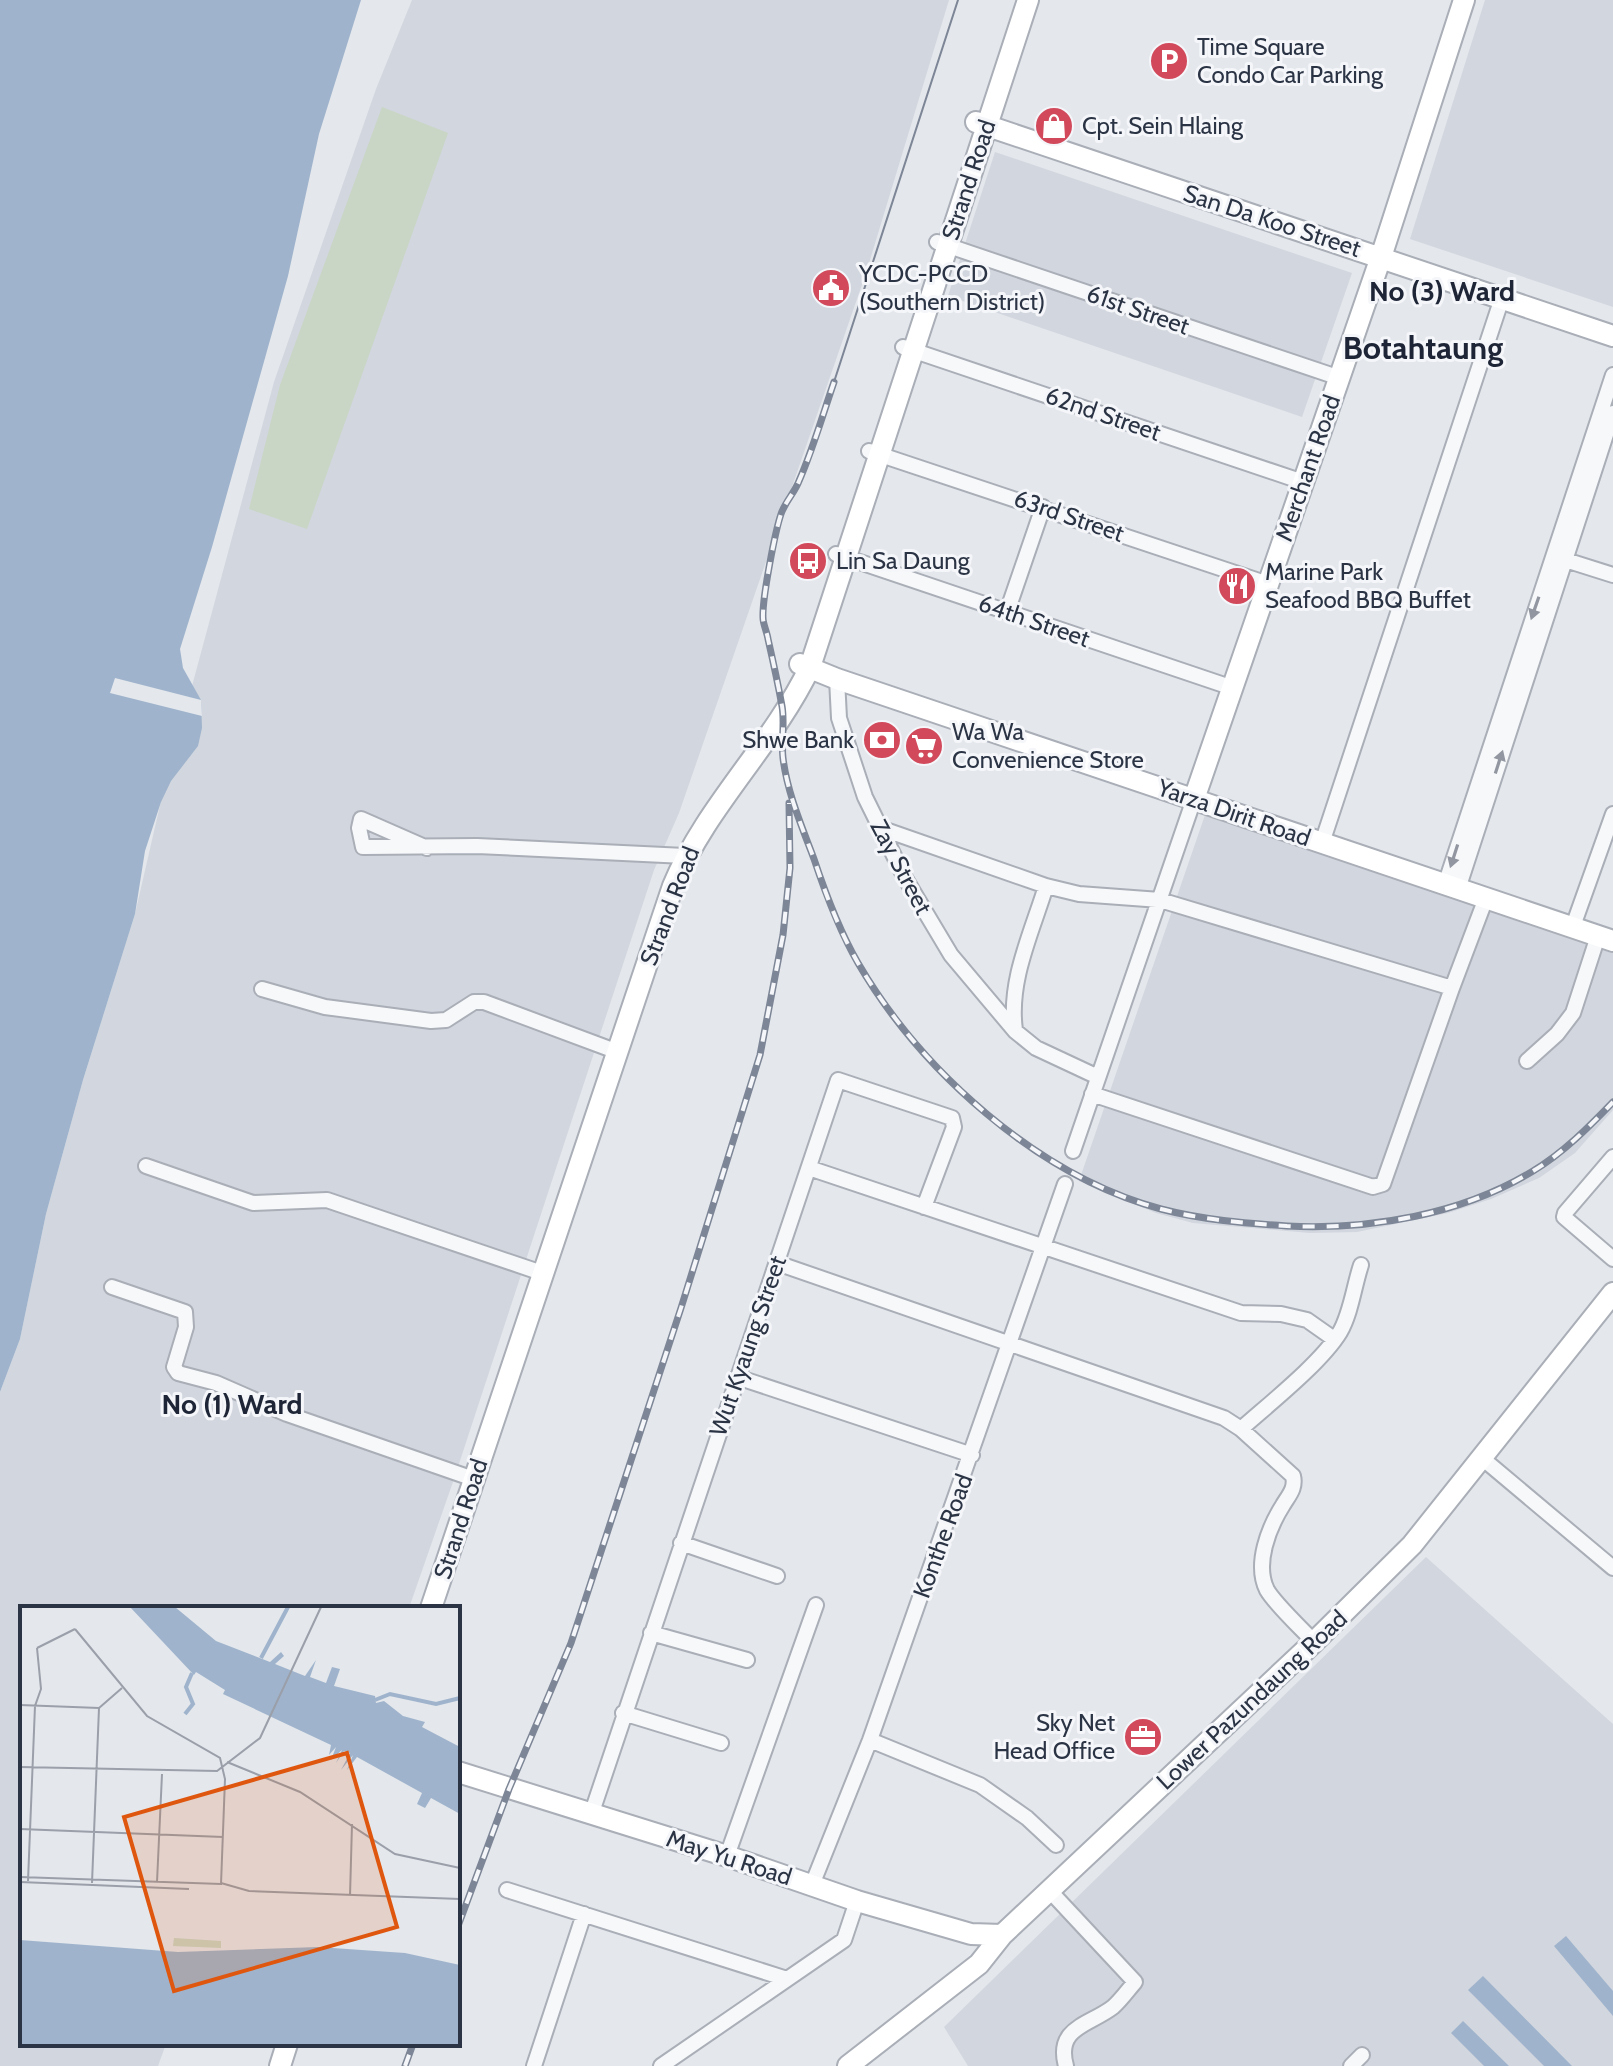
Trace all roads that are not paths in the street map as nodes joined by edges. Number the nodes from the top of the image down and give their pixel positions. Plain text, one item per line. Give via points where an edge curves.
1 (1016, 0) edge
2 (1028, 0) edge
3 (1464, 0) edge
4 (981, 124) junction
5 (942, 244) junction
6 (1381, 257) junction
7 (1502, 298) junction
8 (1613, 336) edge
9 (908, 348) junction
10 (1613, 375) edge
11 (1340, 378) junction
12 (1613, 413) edge
13 (874, 452) junction
14 (1594, 453) junction
15 (1303, 482) junction
16 (1043, 507) junction
17 (841, 556) junction
18 (1559, 557) junction
19 (1613, 575) edge
20 (1268, 584) junction
21 (1007, 612) junction
22 (805, 666) junction
23 (837, 679) junction
24 (1233, 688) junction
25 (1194, 799) junction
26 (1613, 814) edge
27 (880, 828) junction
28 (1322, 843) junction
29 (427, 848) dead end
30 (681, 855) junction
31 (1046, 886) junction
32 (1451, 887) junction
33 (1486, 898) junction
34 (1160, 900) junction
35 (1572, 929) junction
36 (1605, 938) edge
37 (1452, 988) junction
38 (262, 989) dead end
39 (1015, 1031) junction
40 (616, 1051) junction
41 (1527, 1061) dead end
42 (1098, 1077) junction
43 (1092, 1094) junction
44 (1073, 1151) dead end
45 (1613, 1157) edge
46 (146, 1166) dead end
47 (809, 1168) junction
48 (1065, 1184) dead end
49 (924, 1207) junction
50 (1044, 1247) junction
51 (1613, 1259) edge
52 (777, 1263) junction
53 (1361, 1265) dead end
54 (540, 1272) junction
55 (112, 1287) dead end
56 (1613, 1293) edge
57 (1334, 1339) junction
58 (1010, 1344) junction
59 (737, 1377) junction
60 (1241, 1429) junction
61 (972, 1455) junction
62 (1482, 1458) junction
63 (468, 1477) junction
64 (681, 1543) junction
65 (1613, 1568) edge
66 (777, 1576) dead end
67 (816, 1605) dead end
68 (425, 1606) edge
69 (432, 1606) edge
70 (651, 1633) junction
71 (1314, 1642) junction
72 (747, 1660) dead end
73 (623, 1713) junction
74 (870, 1740) junction
75 (721, 1743) dead end
76 (460, 1773) edge
77 (591, 1815) junction
78 (1056, 1845) dead end
79 (727, 1856) junction
80 (812, 1885) junction
81 (507, 1890) dead end
82 (1050, 1891) junction
83 (857, 1901) junction
84 (584, 1914) junction
85 (1002, 1935) junction
86 (787, 1979) junction
87 (279, 2046) edge
88 (286, 2046) edge
89 (273, 2066) edge
90 (280, 2066) edge
91 (534, 2066) edge
92 (661, 2066) edge
93 (849, 2066) edge
94 (1066, 2066) edge

1 - 4 main road, Strand Road
2 - 4 main road, Strand Road
3 - 6 main road, Merchant Road
4 - 5 main road, Strand Road
4 - 6 main road, San Da Koo Street
5 - 9 main road, Strand Road
5 - 11 street, 61st Street
6 - 7 main road, San Da Koo Street
6 - 11 main road, Merchant Road
7 - 8 main road, San Da Koo Street
7 - 28 street
9 - 13 main road, Strand Road
9 - 15 street, 62nd Street
10 - 14 street
11 - 15 main road, Merchant Road
12 - 14 street
13 - 16 street, 63rd Street
13 - 17 main road, Strand Road
14 - 18 street
15 - 20 main road, Merchant Road
16 - 20 street, 63rd Street
16 - 21 street
17 - 21 street, 64th Street
17 - 22 main road, Strand Road
18 - 19 street
18 - 32 street
20 - 24 main road, Merchant Road
21 - 24 street, 64th Street
22 - 23 main road, Yarza Dirit Road
22 - 30 main road, Strand Road via 792,703
23 - 25 main road, Yarza Dirit Road
23 - 27 street, Zay Street via 839,718
24 - 25 main road, Merchant Road
25 - 28 main road, Yarza Dirit Road
25 - 34 street
26 - 35 street
27 - 31 street
27 - 39 street, Zay Street via 951,955
28 - 32 main road, Yarza Dirit Road
29 - 30 street
30 - 40 main road, Strand Road
31 - 34 street
31 - 39 street via 1018,975 1012,1008
32 - 33 main road, Yarza Dirit Road
33 - 35 main road, Yarza Dirit Road
33 - 37 street
34 - 37 street
34 - 42 street
35 - 36 main road, Yarza Dirit Road
36 - 41 street via 1573,1013
37 - 43 street via 1390,1170 1383,1184 1373,1187
38 - 40 street via 325,1007 431,1021 446,1020 474,1002 484,1002
39 - 42 street, Zay Street via 1036,1048
40 - 54 main road, Strand Road
42 - 43 street
43 - 44 street
45 - 51 street via 1564,1217
46 - 54 street via 253,1203 327,1200
47 - 49 street
47 - 49 street, Wut Kyaung Street via 838,1080 843,1080 955,1121
47 - 52 street, Wut Kyaung Street
48 - 50 street, Konthe Road
49 - 50 street
50 - 57 street via 1241,1313 1307,1320
50 - 58 street, Konthe Road
52 - 58 street
52 - 59 street, Wut Kyaung Street
53 - 57 street via 1342,1329
54 - 63 main road, Strand Road
54 - 69 main road, Strand Road
55 - 63 street via 185,1312 174,1367 178,1373
56 - 62 main road, Lower Pazundaung Road
57 - 60 street
58 - 60 street via 1224,1418
58 - 61 street, Konthe Road
59 - 61 street
59 - 64 street, Wut Kyaung Street
60 - 71 street via 1293,1476 1293,1489 1267,1538 1264,1573 1267,1589
61 - 74 street, Konthe Road
62 - 65 street
62 - 71 main road, Lower Pazundaung Road via 1412,1545
63 - 68 main road, Strand Road
64 - 66 street
64 - 70 street, Wut Kyaung Street
67 - 79 street
70 - 72 street
70 - 73 street, Wut Kyaung Street
71 - 82 main road, Lower Pazundaung Road
73 - 75 street
73 - 77 street, Wut Kyaung Street
74 - 78 street via 980,1785
74 - 80 street, Konthe Road
76 - 77 main road, May Yu Road
77 - 79 main road, May Yu Road
79 - 80 main road, May Yu Road
80 - 83 main road, May Yu Road
81 - 84 street
82 - 85 main road, Lower Pazundaung Road
82 - 94 street via 1135,1982 1113,2007 1080,2024 1066,2041
83 - 85 main road, May Yu Road via 971,1934
83 - 86 street via 844,1940
84 - 86 street
84 - 91 street
85 - 93 main road, Lower Pazundaung Road via 979,1964
86 - 92 street
87 - 89 main road
88 - 90 main road

